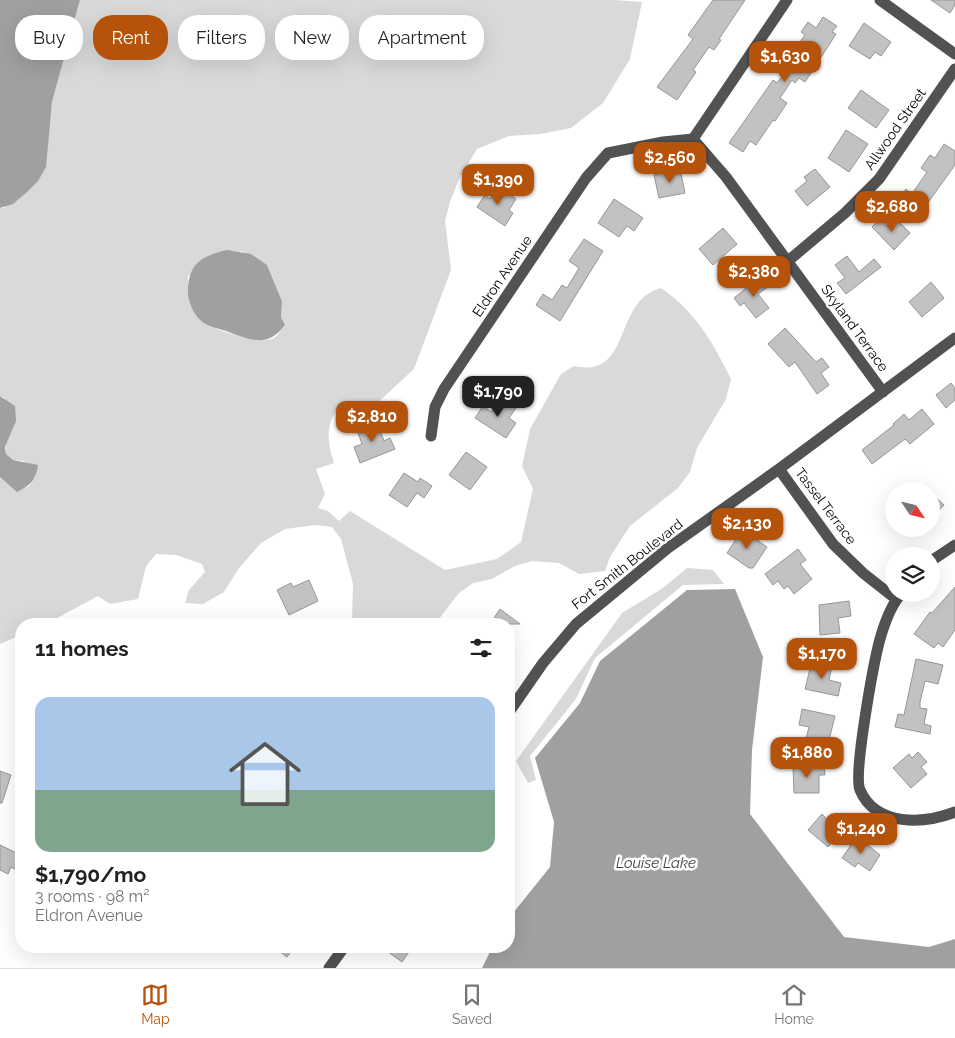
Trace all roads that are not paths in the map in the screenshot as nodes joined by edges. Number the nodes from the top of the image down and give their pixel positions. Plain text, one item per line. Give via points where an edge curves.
1 (787, 0) edge
2 (880, 0) edge
3 (955, 54) edge
4 (955, 69) edge
5 (693, 139) junction
6 (788, 261) junction
7 (955, 338) edge
8 (883, 392) junction
9 (431, 436) dead end
10 (779, 469) junction
11 (955, 545) edge
12 (940, 555) edge
13 (885, 587) edge
14 (896, 602) edge
15 (515, 703) edge
16 (955, 812) edge
17 (340, 953) edge
18 (329, 968) edge

1 - 5 street
2 - 3 street
4 - 6 street, Allwood Street via 880,179
5 - 6 street, Skyland Terrace via 726,177
5 - 9 street, Eldron Avenue via 608,153 586,178 444,389 435,407
6 - 8 street, Skyland Terrace
7 - 8 street, Fort Smith Boulevard
8 - 10 street, Fort Smith Boulevard
10 - 13 street, Tassel Terrace via 833,544 863,573
10 - 15 street, Fort Smith Boulevard via 668,548 576,624
11 - 12 street
14 - 16 street via 873,668 858,771 860,790 871,805 901,821
17 - 18 street

